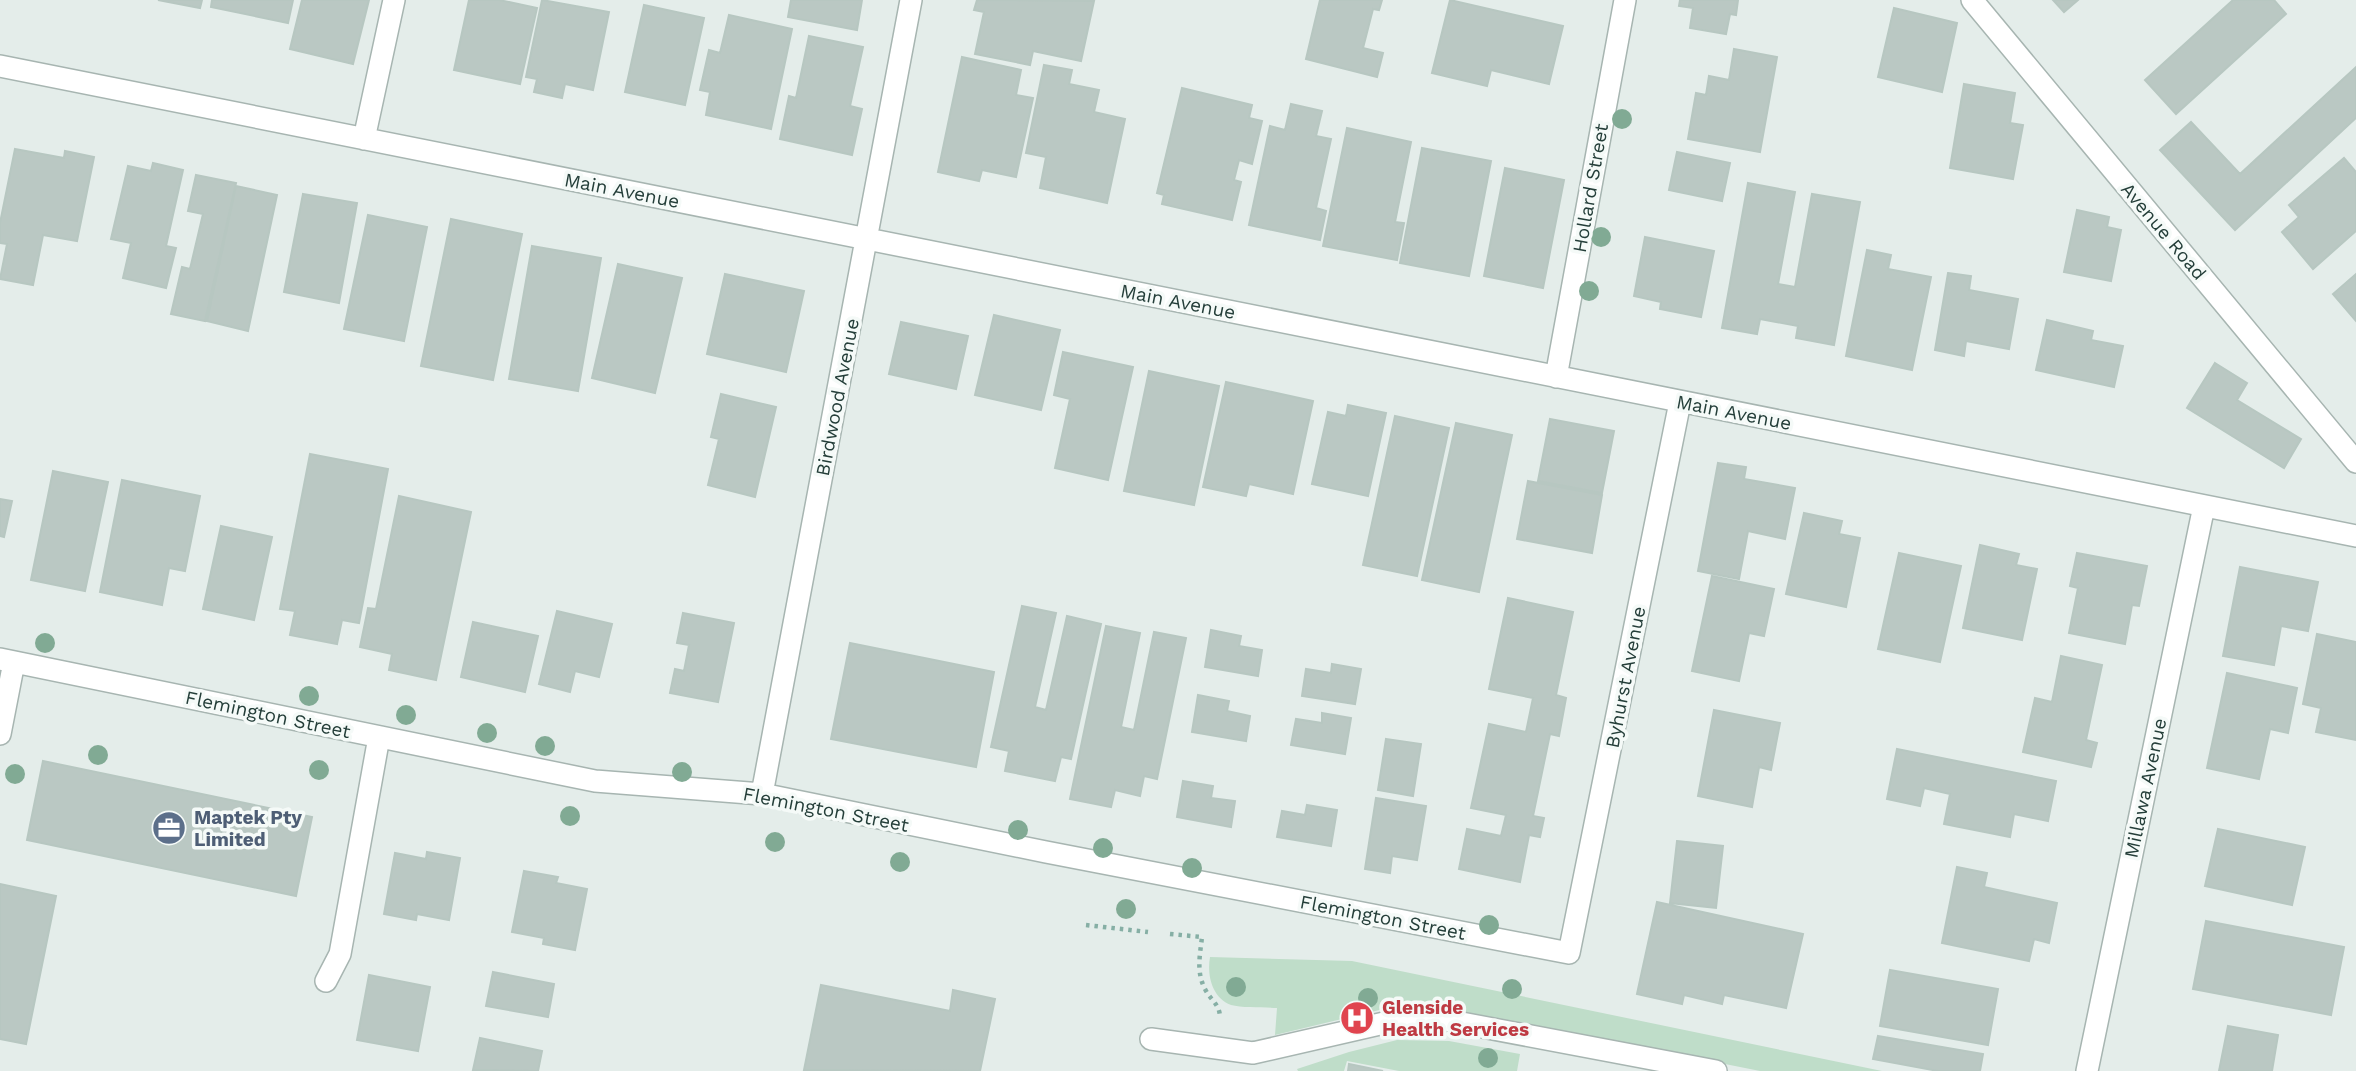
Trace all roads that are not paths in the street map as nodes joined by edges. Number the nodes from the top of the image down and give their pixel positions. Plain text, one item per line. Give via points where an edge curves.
1 (394, 0) edge
2 (911, 0) edge
3 (1625, 0) edge
4 (1972, 0) edge
5 (0, 66) edge
6 (364, 139) junction
7 (866, 239) junction
8 (1556, 377) junction
9 (1680, 402) junction
10 (2356, 462) edge
11 (2204, 506) junction
12 (2356, 536) edge
13 (7, 661) edge
14 (0, 734) edge
15 (379, 737) junction
16 (762, 794) junction
17 (1569, 953) joint
18 (326, 981) dead end
19 (1151, 1039) dead end
20 (1716, 1071) edge
21 (2087, 1071) edge

1 - 6 street
2 - 7 street, Birdwood Avenue
3 - 8 street, Hollard Street
4 - 10 street, Avenue Road
5 - 6 street, Main Avenue
6 - 7 street, Main Avenue
7 - 8 street, Main Avenue
7 - 16 street, Birdwood Avenue
8 - 9 street, Main Avenue
9 - 11 street, Main Avenue
9 - 17 street, Byhurst Avenue
11 - 12 street, Main Avenue
11 - 21 street, Millawa Avenue
13 - 14 street
13 - 15 street, Flemington Street
15 - 16 street, Flemington Street via 595,781
15 - 18 street via 340,954
16 - 17 street, Flemington Street
19 - 20 street via 1253,1053 1419,1015

